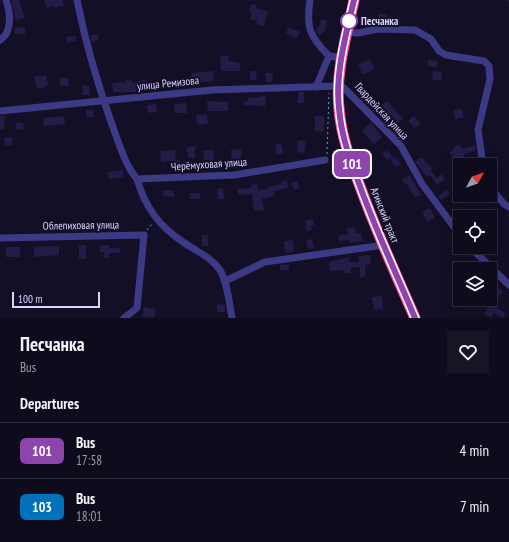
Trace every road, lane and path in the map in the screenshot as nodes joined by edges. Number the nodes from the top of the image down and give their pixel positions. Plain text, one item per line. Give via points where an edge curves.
1 (6, 0) edge
2 (77, 0) edge
3 (310, 0) edge
4 (354, 0) edge
5 (348, 32) junction
6 (0, 40) edge
7 (329, 56) junction
8 (343, 58) junction
9 (334, 86) junction
10 (316, 87) junction
11 (103, 101) junction
12 (0, 111) edge
13 (348, 155) junction
14 (482, 158) edge
15 (325, 160) junction
16 (137, 179) junction
17 (497, 196) edge
18 (509, 207) edge
19 (155, 219) junction
20 (453, 226) edge
21 (144, 235) junction
22 (0, 238) edge
23 (384, 245) junction
24 (477, 254) edge
25 (225, 281) junction
26 (509, 285) edge
27 (124, 318) edge
28 (232, 318) edge
29 (415, 318) edge

1 - 6 street via 10,22 7,34
2 - 11 street
3 - 7 street via 307,20 309,28
4 - 5 highway, Агинский тракт
5 - 8 highway, Агинский тракт
5 - 14 street via 378,29 415,30 431,39 439,51 446,55 484,61 489,66 490,79 478,130
7 - 8 street
7 - 10 street
8 - 9 highway, Агинский тракт
9 - 10 street, улица Ремизова
9 - 13 highway, Агинский тракт
9 - 15 path
9 - 20 street, Гвардейская улица via 344,88 353,95 401,146 422,184
10 - 11 street, улица Ремизова via 212,90
11 - 12 street, улица Ремизова
11 - 16 street via 127,165
13 - 15 path
13 - 23 highway, Агинский тракт
15 - 16 street, Черёмуховая улица via 234,175
16 - 19 street via 142,196 153,211
17 - 18 street
19 - 21 path
19 - 25 street via 183,242 210,259 220,270
21 - 22 street, Облепиховая улица
21 - 27 street via 137,308
23 - 25 street via 265,262
23 - 29 highway, Агинский тракт
24 - 26 street
25 - 28 street

